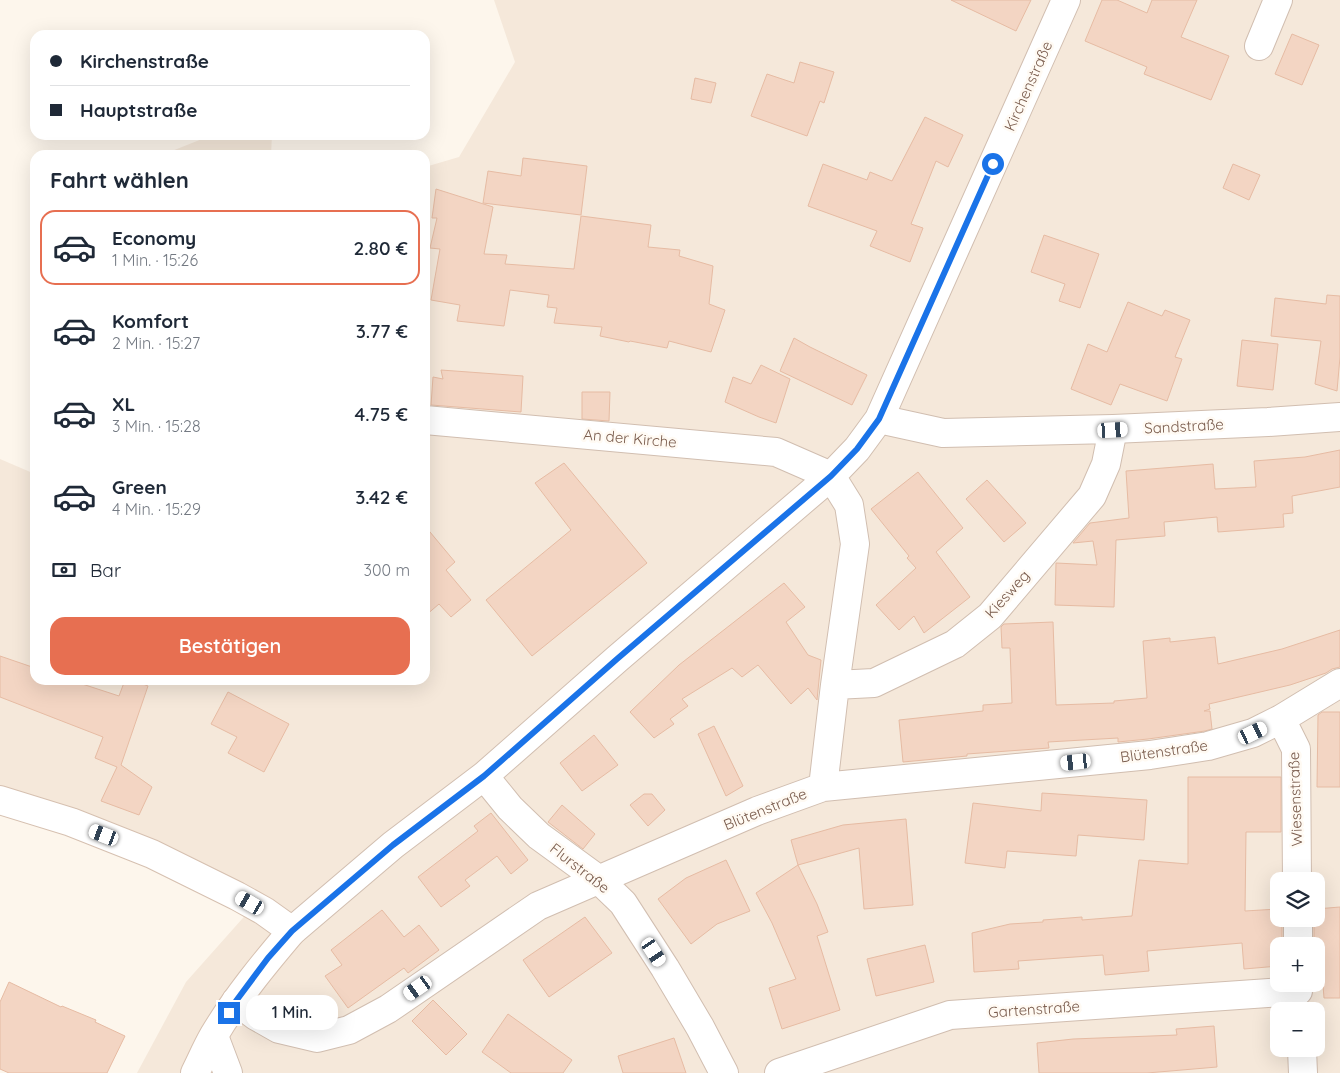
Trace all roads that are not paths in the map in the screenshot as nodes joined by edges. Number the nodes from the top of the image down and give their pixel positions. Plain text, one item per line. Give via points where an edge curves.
1 (1066, 0) edge
2 (1278, 0) edge
3 (1258, 46) dead end
4 (1340, 417) edge
5 (879, 419) junction
6 (430, 420) edge
7 (1113, 430) junction
8 (831, 476) junction
9 (1340, 683) edge
10 (836, 685) junction
11 (1281, 719) junction
12 (484, 776) junction
13 (823, 787) junction
14 (0, 800) edge
15 (1297, 872) edge
16 (598, 879) junction
17 (292, 931) junction
18 (1299, 995) edge
19 (236, 1001) junction
20 (214, 1036) junction
21 (1302, 1057) edge
22 (195, 1073) edge
23 (228, 1073) edge
24 (724, 1073) edge
25 (778, 1073) edge
26 (1303, 1073) edge

1 - 5 street, Kirchenstraße
2 - 3 street
4 - 7 street, Sandstraße
5 - 7 street, Sandstraße via 944,433
5 - 8 street, Kirchenstraße
6 - 8 street, An der Kirche via 776,452
7 - 10 street, Kiesweg via 1106,464 1092,496 990,616 955,644 874,683
8 - 10 street via 849,505 855,544
8 - 12 street, Kirchenstraße
9 - 11 street, Blütenstraße
10 - 13 street
11 - 13 street, Blütenstraße via 1253,733 1208,746
11 - 15 street, Wiesenstraße via 1296,749
12 - 16 street, Flurstraße via 510,808 540,836
12 - 17 street, Kirchenstraße via 393,845
13 - 16 street, Blütenstraße via 756,811
14 - 17 street via 71,822 152,854 237,896
16 - 19 street, Blütenstraße via 538,906 388,1009 349,1030 317,1038 279,1029
16 - 24 street, Flurstraße via 623,903 665,968
17 - 19 street, Kirchenstraße
18 - 25 street, Gartenstraße via 950,1015
19 - 20 street, Kirchenstraße
20 - 22 street, Kirchenstraße
20 - 23 street
21 - 26 street

